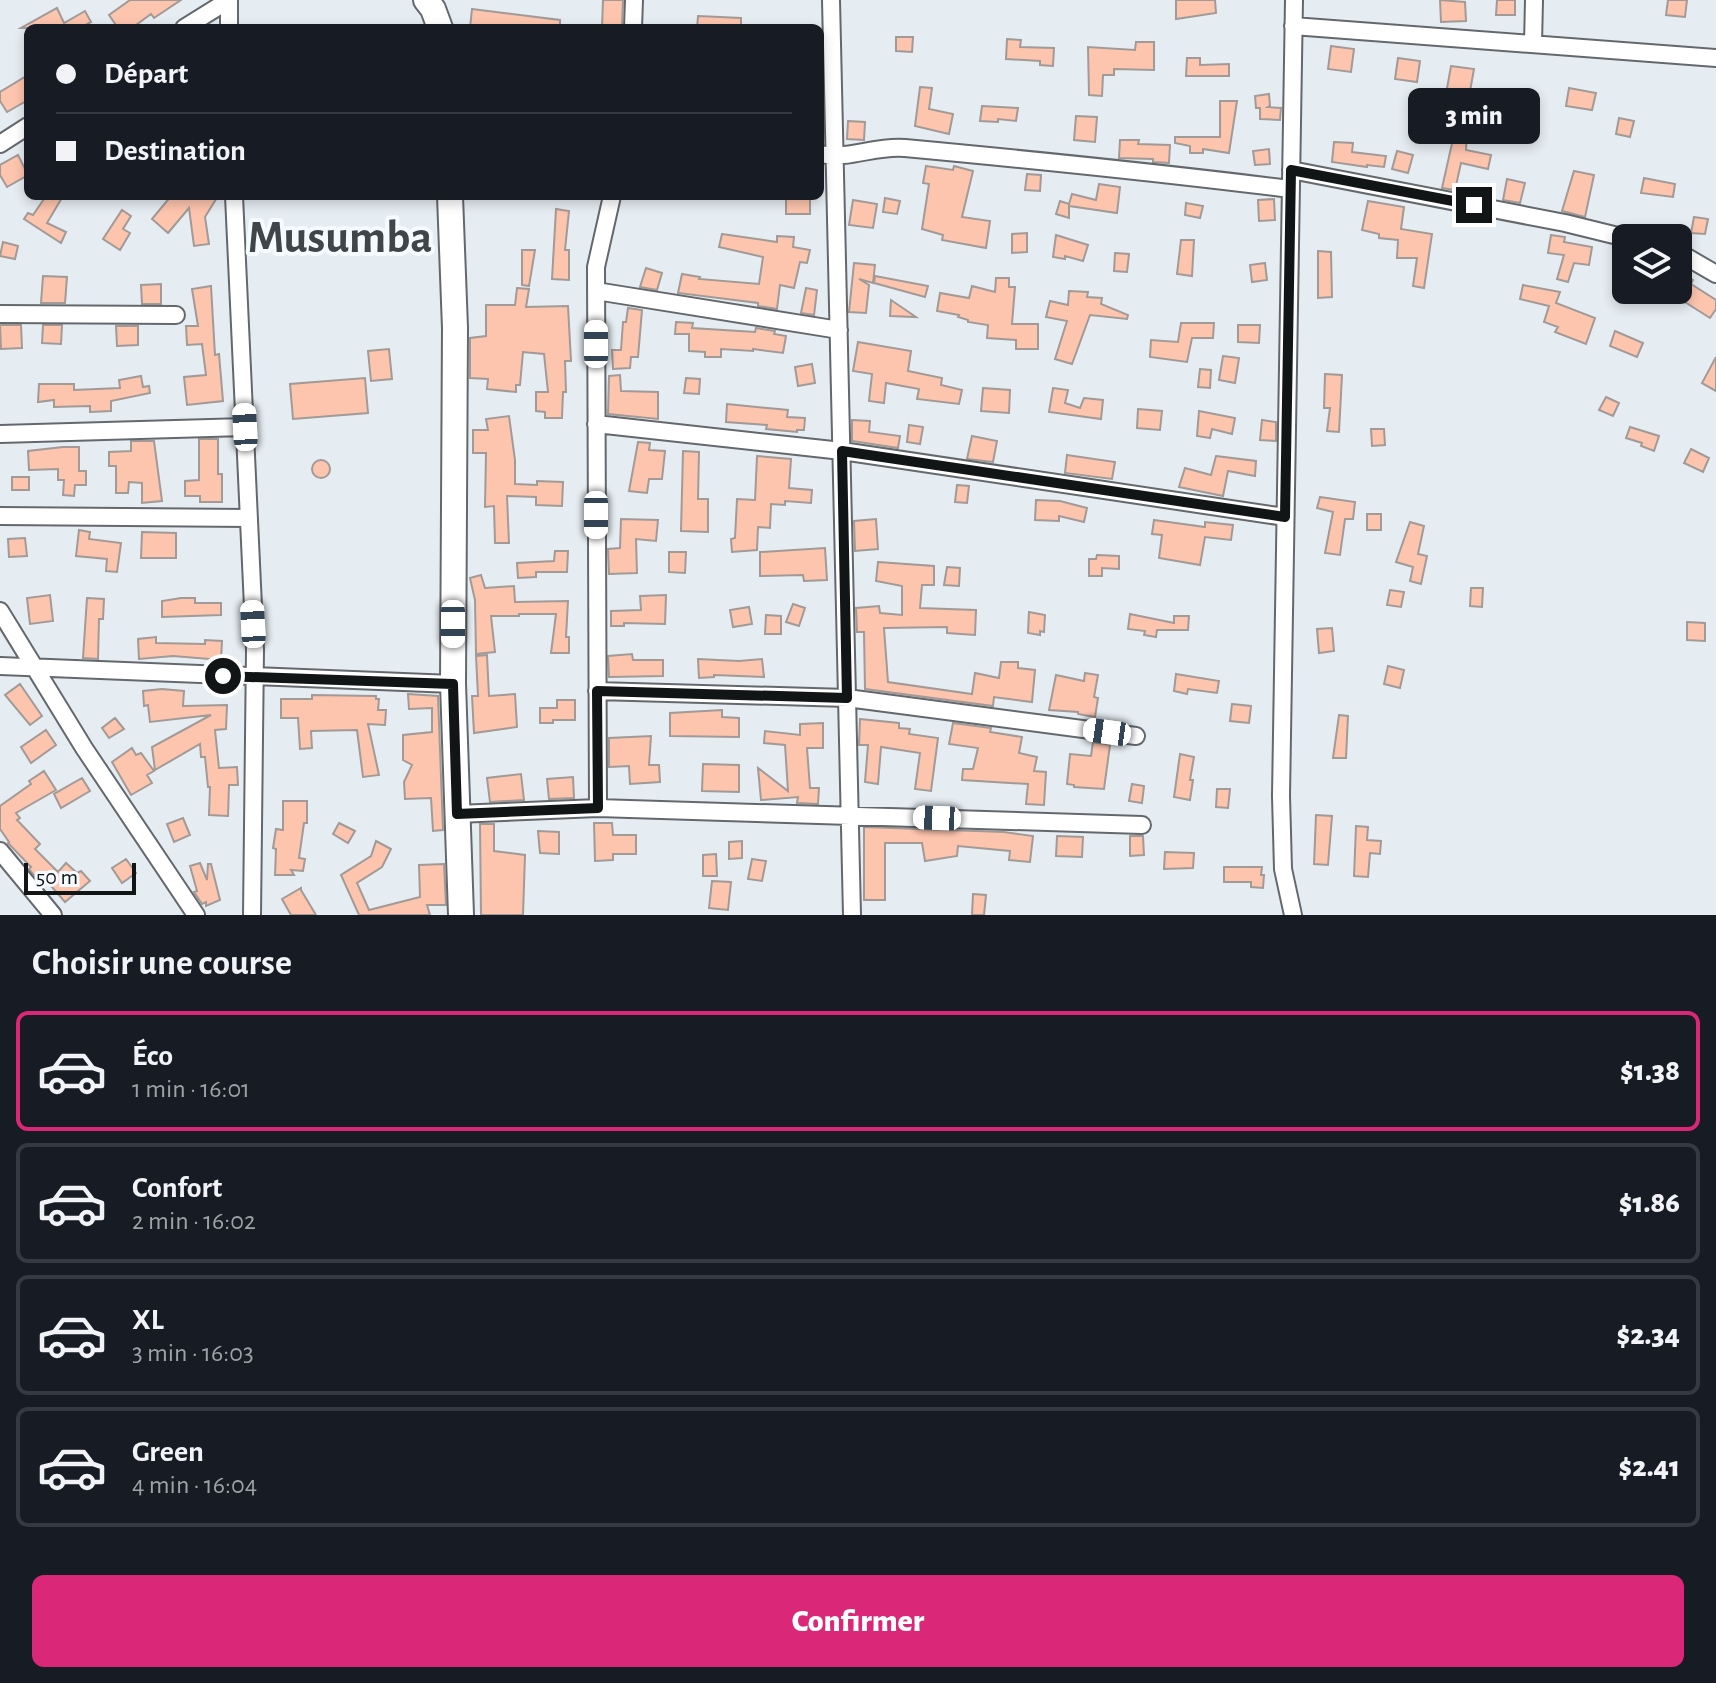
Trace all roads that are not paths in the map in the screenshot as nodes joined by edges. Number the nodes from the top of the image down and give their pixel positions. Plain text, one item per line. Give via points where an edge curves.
1 (229, 0) edge
2 (426, 0) edge
3 (634, 0) edge
4 (831, 0) edge
5 (1294, 0) edge
6 (1534, 0) edge
7 (190, 24) edge
8 (229, 24) edge
9 (439, 24) edge
10 (633, 24) edge
11 (1293, 26) junction
12 (1533, 44) junction
13 (1716, 58) edge
14 (24, 129) edge
15 (0, 144) edge
16 (828, 156) edge
17 (1291, 170) junction
18 (1290, 189) junction
19 (234, 200) edge
20 (450, 200) edge
21 (611, 200) edge
22 (1612, 235) edge
23 (1692, 260) edge
24 (1716, 274) edge
25 (596, 291) junction
26 (0, 314) edge
27 (176, 315) dead end
28 (839, 330) junction
29 (596, 424) junction
30 (245, 427) junction
31 (0, 434) edge
32 (842, 451) junction
33 (0, 516) edge
34 (1285, 517) junction
35 (249, 518) junction
36 (0, 611) edge
37 (0, 666) edge
38 (35, 668) junction
39 (254, 677) junction
40 (453, 684) junction
41 (597, 691) junction
42 (847, 698) junction
43 (1136, 736) dead end
44 (598, 808) junction
45 (457, 814) junction
46 (849, 815) junction
47 (1142, 825) dead end
48 (0, 851) edge
49 (53, 915) edge
50 (196, 915) edge
51 (252, 915) edge
52 (461, 915) edge
53 (852, 915) edge
54 (1293, 915) edge

1 - 7 street
1 - 8 street
2 - 9 main road
3 - 10 street
4 - 16 street
5 - 11 street
6 - 12 street
11 - 12 street
11 - 17 street
12 - 13 street
14 - 15 street
16 - 18 street via 895,147
16 - 28 street
17 - 18 street
17 - 22 street
18 - 34 street
19 - 30 street
20 - 40 main road via 455,328
21 - 25 street
23 - 24 street
25 - 28 street
25 - 29 street
26 - 27 street
28 - 32 street
29 - 32 street
29 - 41 street
30 - 31 street
30 - 35 street
32 - 34 street
32 - 42 street
33 - 35 street
34 - 54 street via 1281,796 1283,869
35 - 39 street
36 - 38 street
37 - 38 street
38 - 39 street
38 - 50 street
39 - 40 street
39 - 51 street
40 - 45 main road
41 - 42 street
41 - 44 street
42 - 43 street
42 - 46 street
44 - 45 street
44 - 46 street
45 - 52 main road
46 - 47 street
46 - 53 street
48 - 49 street

